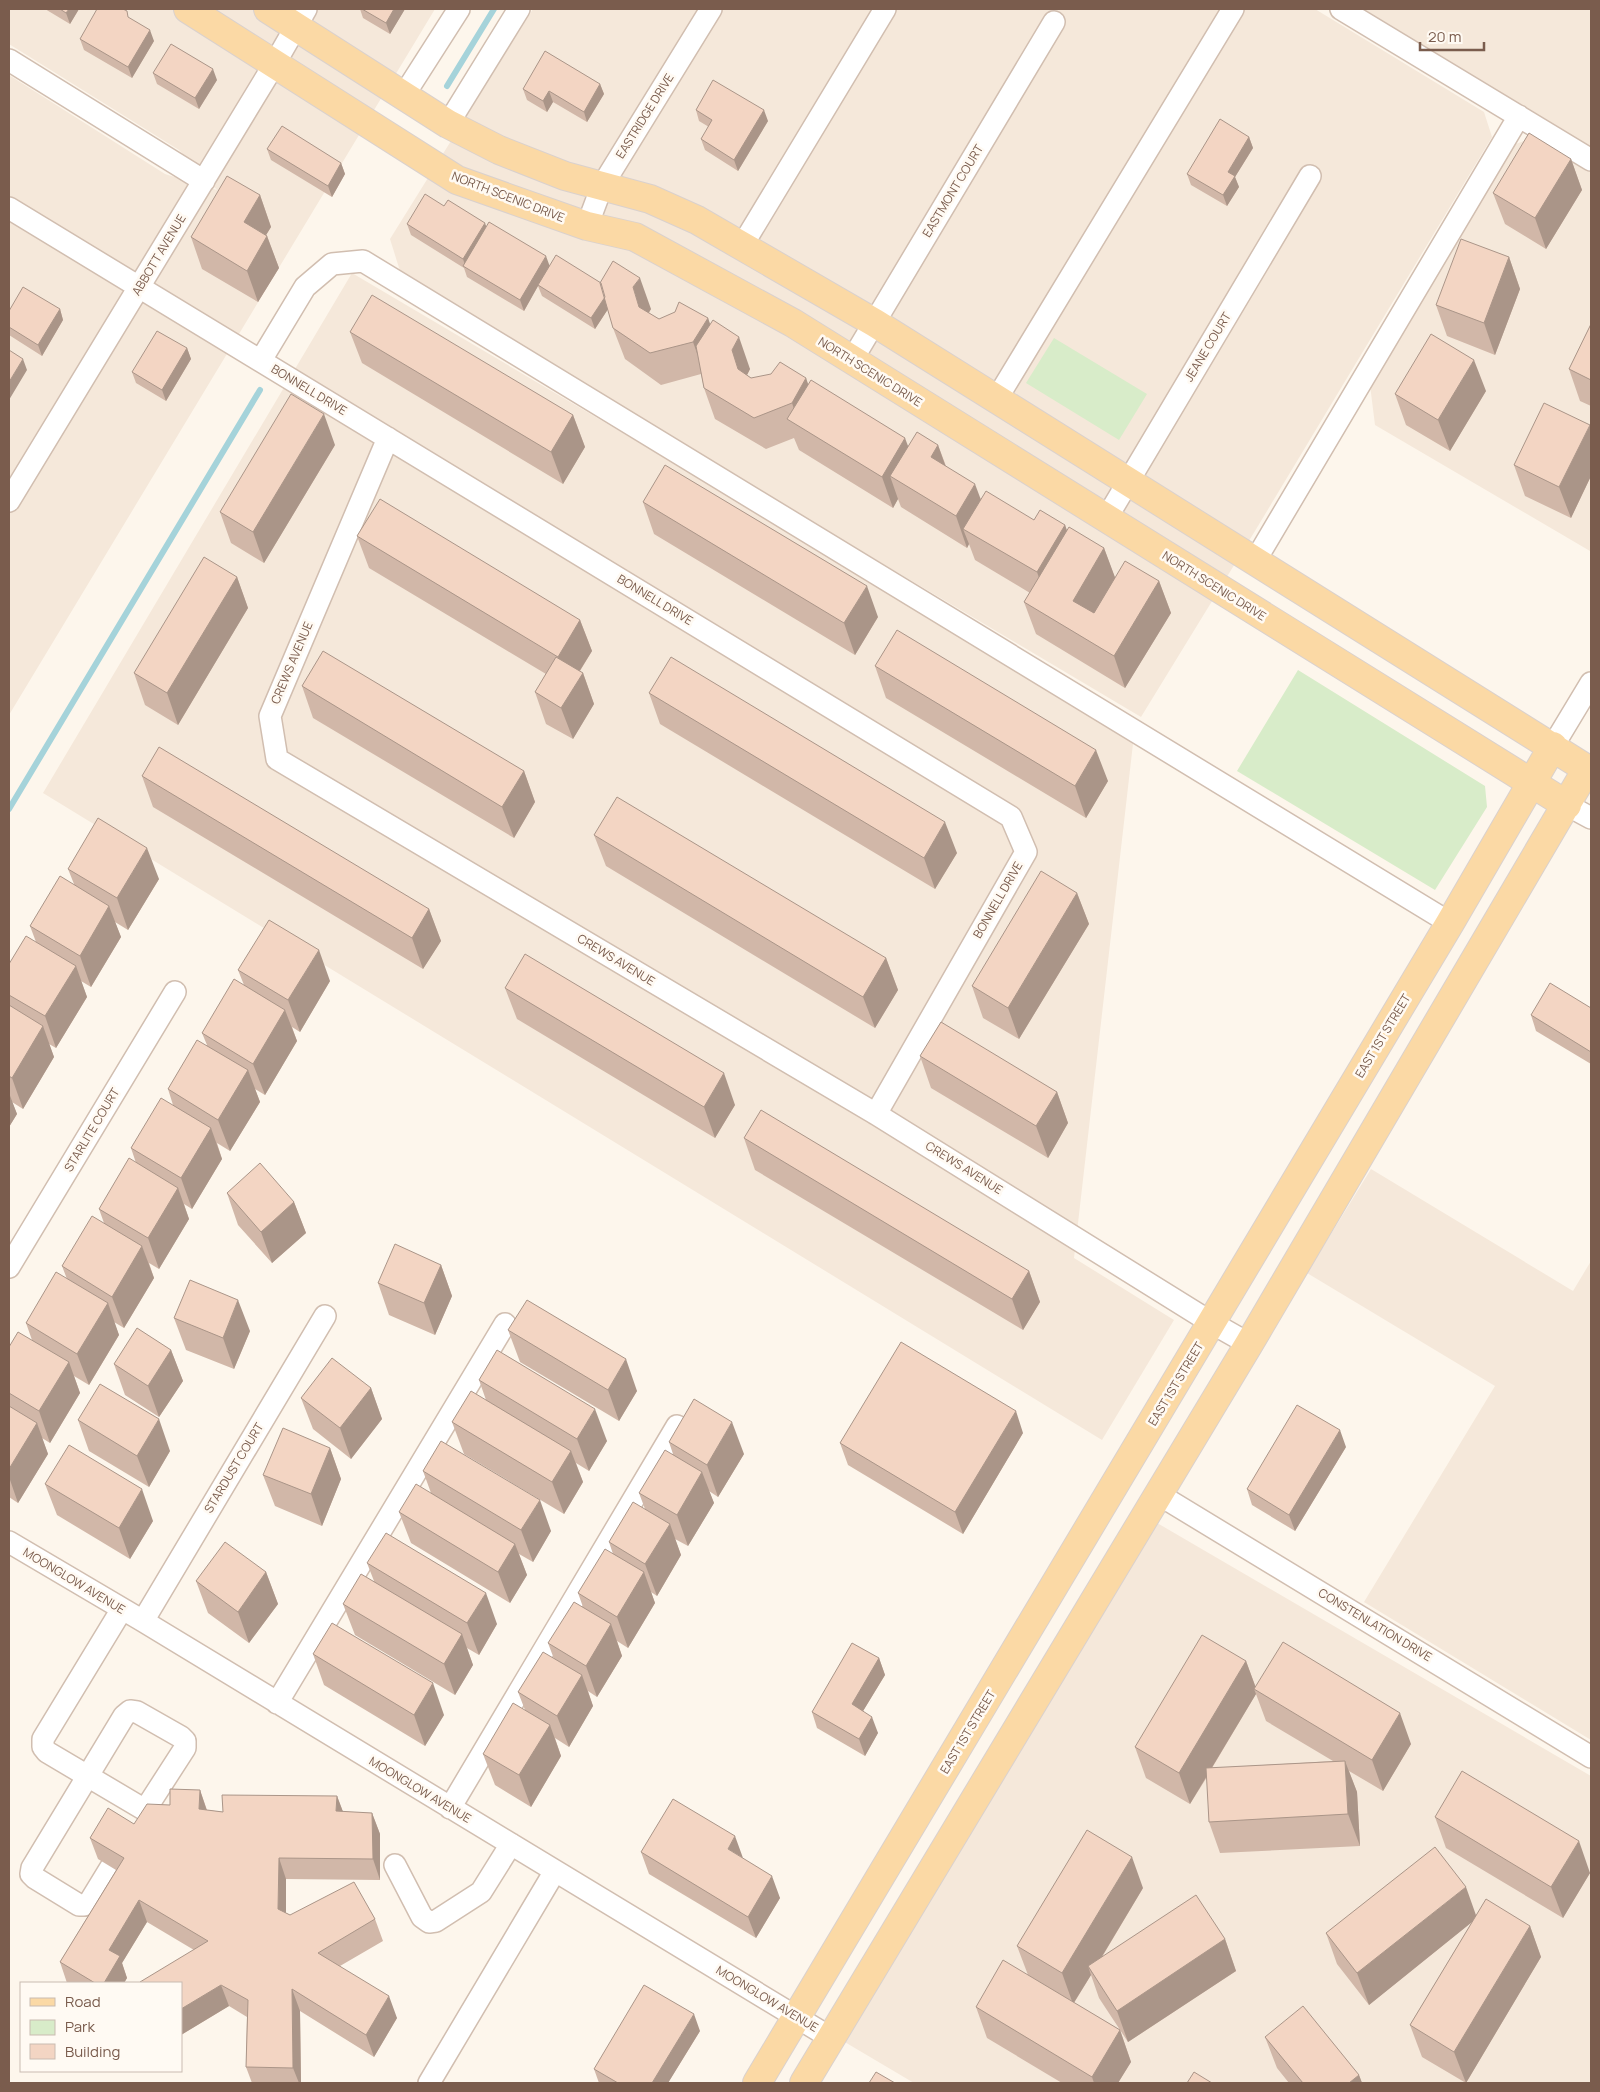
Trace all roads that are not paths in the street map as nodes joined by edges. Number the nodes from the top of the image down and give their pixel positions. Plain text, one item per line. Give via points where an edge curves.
1 (188, 9) edge
2 (268, 9) edge
3 (459, 9) edge
4 (519, 9) edge
5 (711, 9) edge
6 (885, 9) edge
7 (1233, 9) edge
8 (1340, 9) edge
9 (301, 18) edge
10 (1054, 22) dead end
11 (9, 60) edge
12 (275, 63) junction
13 (404, 95) junction
14 (1519, 116) junction
15 (448, 124) junction
16 (1591, 160) edge
17 (1310, 176) dead end
18 (204, 181) junction
19 (602, 186) junction
20 (9, 208) edge
21 (588, 226) junction
22 (742, 246) junction
23 (140, 286) junction
24 (875, 323) junction
25 (261, 360) junction
26 (852, 360) junction
27 (996, 400) junction
28 (388, 438) junction
29 (1128, 482) junction
30 (9, 500) edge
31 (1106, 519) junction
32 (1255, 561) junction
33 (1591, 682) edge
34 (1553, 746) junction
35 (1590, 767) edge
36 (1531, 782) junction
37 (1567, 805) junction
38 (1591, 818) edge
39 (1450, 923) junction
40 (175, 992) dead end
41 (876, 1114) junction
42 (9, 1267) edge
43 (325, 1316) dead end
44 (1212, 1323) junction
45 (505, 1324) dead end
46 (1249, 1344) junction
47 (677, 1426) edge
48 (1158, 1494) junction
49 (9, 1542) edge
50 (122, 1609) junction
51 (143, 1621) junction
52 (277, 1703) junction
53 (1591, 1757) edge
54 (88, 1775) junction
55 (450, 1808) junction
56 (511, 1844) junction
57 (395, 1865) dead end
58 (111, 1867) edge
59 (555, 1871) junction
60 (796, 2017) junction
61 (832, 2038) junction
62 (429, 2083) edge
63 (756, 2083) edge
64 (804, 2083) edge

1 - 12 main road, NORTH SCENIC DRIVE
2 - 9 main road
3 - 13 street
4 - 15 street
5 - 19 street, EASTRIDGE DRIVE
6 - 22 street
7 - 27 street
8 - 14 street
9 - 12 street, ABBOTT AVENUE
9 - 13 main road
10 - 24 street, EASTMONT COURT
11 - 18 street
12 - 18 street, ABBOTT AVENUE
12 - 21 main road, NORTH SCENIC DRIVE via 457,180
13 - 15 main road
14 - 16 street
14 - 32 street
15 - 19 main road via 499,150 565,176
17 - 29 street, JEANE COURT
18 - 23 street, ABBOTT AVENUE
19 - 21 street, EASTRIDGE DRIVE
19 - 22 main road via 650,199 697,220
20 - 23 street, BONNELL DRIVE
21 - 26 main road, NORTH SCENIC DRIVE via 635,237 794,324
22 - 24 main road
23 - 25 street, BONNELL DRIVE
23 - 30 street, ABBOTT AVENUE
24 - 26 street, EASTMONT COURT
24 - 27 main road
25 - 28 street, BONNELL DRIVE
25 - 39 street via 305,287 332,264 363,261
26 - 31 main road, NORTH SCENIC DRIVE
27 - 29 main road
28 - 41 street, CREWS AVENUE via 270,716 277,759
28 - 41 street, BONNELL DRIVE via 1011,817 1026,852
29 - 31 street, JEANE COURT
29 - 32 main road
31 - 36 main road, NORTH SCENIC DRIVE
32 - 34 main road
33 - 34 street, EAST 1ST STREET
34 - 35 main road
34 - 36 main road, EAST 1ST STREET
35 - 37 main road
36 - 37 main road, NORTH SCENIC DRIVE
36 - 39 main road, EAST 1ST STREET
37 - 38 street
37 - 46 main road
39 - 44 main road, EAST 1ST STREET
40 - 42 street, STARLITE COURT
41 - 44 street, CREWS AVENUE
43 - 51 street, STARDUST COURT
44 - 46 street, CREWS AVENUE
44 - 60 main road, EAST 1ST STREET
45 - 52 street
46 - 48 main road
47 - 55 street
48 - 53 street, CONSTENLATION DRIVE
48 - 61 main road
49 - 50 street, MOONGLOW AVENUE
50 - 51 street, MOONGLOW AVENUE
50 - 54 street via 43,1739 42,1747 47,1752
51 - 52 street, MOONGLOW AVENUE
52 - 55 street, MOONGLOW AVENUE
54 - 54 street via 141,1817 185,1748 185,1741 130,1710
54 - 58 street via 31,1874 79,1905 84,1905 89,1903
55 - 56 street, MOONGLOW AVENUE
56 - 57 street via 481,1892 436,1921 429,1922 422,1917
56 - 59 street, MOONGLOW AVENUE
59 - 60 street, MOONGLOW AVENUE
59 - 62 street
60 - 61 street, MOONGLOW AVENUE
60 - 63 main road, EAST 1ST STREET
61 - 64 main road

